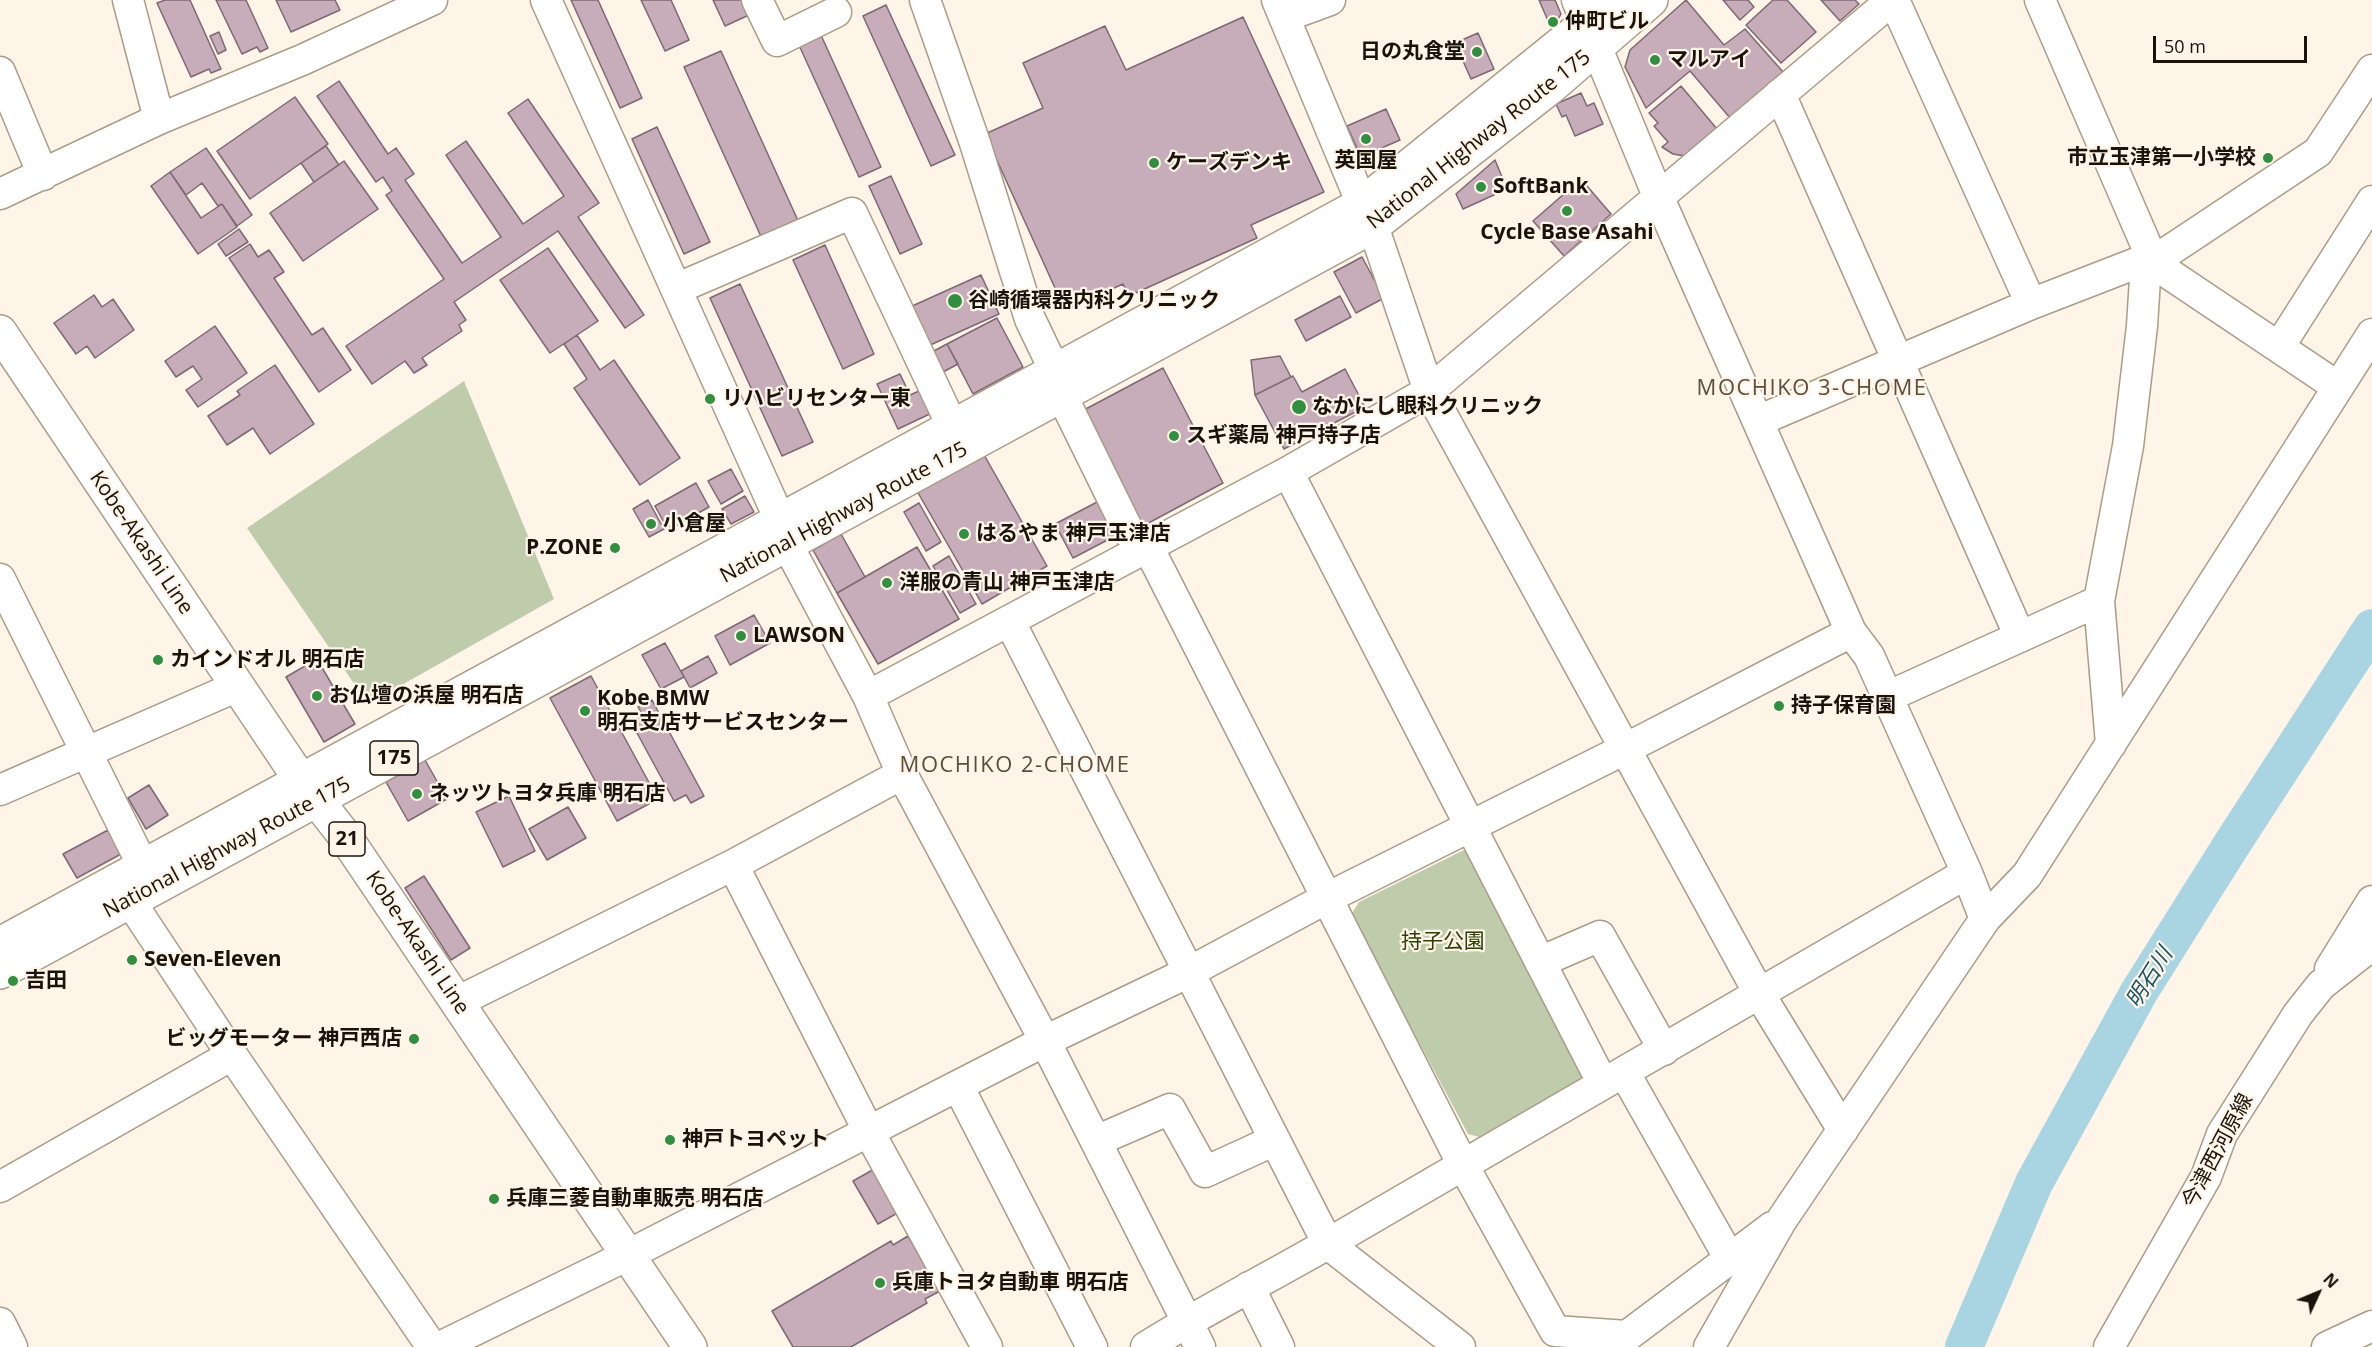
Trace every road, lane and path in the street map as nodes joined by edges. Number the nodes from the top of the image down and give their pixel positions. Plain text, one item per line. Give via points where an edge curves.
1 (128, 0) edge
2 (432, 0) edge
3 (546, 0) edge
4 (757, 0) edge
5 (1330, 0) edge
6 (1615, 0) edge
7 (1651, 0) edge
8 (1893, 0) edge
9 (2040, 0) edge
10 (936, 3) edge
11 (1281, 8) edge
12 (836, 12) dead end
13 (1587, 23) edge
14 (2372, 70) edge
15 (0, 72) edge
16 (1780, 94) junction
17 (159, 119) junction
18 (43, 175) junction
19 (0, 194) edge
20 (1658, 196) junction
21 (2372, 201) edge
22 (1367, 215) junction
23 (2147, 259) junction
24 (676, 289) junction
25 (2031, 304) junction
26 (0, 332) edge
27 (2372, 334) edge
28 (2279, 347) junction
29 (1899, 361) junction
30 (2338, 387) junction
31 (1062, 390) junction
32 (1429, 392) junction
33 (1758, 421) junction
34 (958, 438) junction
35 (1288, 472) junction
36 (784, 532) junction
37 (1139, 541) junction
38 (0, 579) edge
39 (2099, 601) junction
40 (1010, 622) junction
41 (1851, 632) junction
42 (2020, 637) junction
43 (238, 686) junction
44 (868, 696) junction
45 (1887, 697) junction
46 (2111, 744) junction
47 (1625, 749) junction
48 (87, 751) junction
49 (902, 774) junction
50 (0, 790) edge
51 (308, 790) junction
52 (1469, 827) junction
53 (733, 865) junction
54 (1967, 873) junction
55 (130, 882) junction
56 (1327, 898) junction
57 (2372, 900) edge
58 (1985, 919) junction
59 (0, 945) edge
60 (2372, 945) edge
61 (1540, 962) junction
62 (0, 972) edge
63 (1189, 972) junction
64 (2321, 985) junction
65 (1760, 995) junction
66 (457, 1002) junction
67 (1045, 1041) junction
68 (1664, 1050) junction
69 (232, 1055) junction
70 (1613, 1078) junction
71 (958, 1086) junction
72 (1843, 1130) junction
73 (869, 1132) junction
74 (1275, 1140) junction
75 (1096, 1141) junction
76 (1463, 1165) junction
77 (0, 1187) edge
78 (1781, 1221) junction
79 (1328, 1244) junction
80 (628, 1255) junction
81 (1730, 1259) junction
82 (1249, 1287) junction
83 (1187, 1321) junction
84 (0, 1323) edge
85 (2372, 1326) edge
86 (1550, 1339) edge
87 (12, 1347) edge
88 (432, 1347) edge
89 (440, 1347) edge
90 (690, 1347) edge
91 (987, 1347) edge
92 (1092, 1347) edge
93 (1146, 1347) edge
94 (1200, 1347) edge
95 (1279, 1347) edge
96 (1460, 1347) edge
97 (1709, 1347) edge
98 (2109, 1347) edge
99 (2327, 1347) edge

1 - 17 street
2 - 17 street via 350,51
3 - 24 street
4 - 12 street via 777,41
5 - 11 street
6 - 13 main road, National Highway Route 175 / 175
7 - 13 main road, National Highway Route 175 / 175
8 - 16 street
8 - 25 street
9 - 23 street via 2147,247
10 - 31 street via 1030,319
11 - 22 street
13 - 20 street
13 - 22 main road, National Highway Route 175 / 175
14 - 23 street via 2318,152 2163,255
15 - 18 street
16 - 20 street
16 - 29 street
17 - 18 street
18 - 19 street
20 - 32 street
20 - 33 street
21 - 28 street
22 - 31 main road, National Highway Route 175 / 175
22 - 32 street
23 - 25 street
23 - 28 street
23 - 39 street via 2128,446
24 - 34 street via 852,213
24 - 36 street
25 - 29 street
26 - 43 main road, Kobe-Akashi Line / 21
27 - 30 street
28 - 30 street
29 - 33 street
29 - 42 street
30 - 46 street
31 - 34 main road, National Highway Route 175 / 175
31 - 37 street
32 - 35 street
32 - 47 street
33 - 41 street
34 - 36 main road, National Highway Route 175 / 175
35 - 37 street
35 - 52 street
36 - 44 street
36 - 51 main road, National Highway Route 175 / 175
37 - 40 street
37 - 56 street
38 - 48 street
39 - 42 street
39 - 46 street
40 - 44 street
40 - 63 street
41 - 45 street via 1869,656
41 - 47 street
42 - 45 street
43 - 48 street
43 - 51 main road, Kobe-Akashi Line / 21
44 - 49 street
45 - 54 street
46 - 58 street via 2028,875
47 - 52 street
47 - 65 street
48 - 50 street
48 - 55 street
49 - 53 street
49 - 67 street
51 - 55 main road, National Highway Route 175 / 175
51 - 66 main road, Kobe-Akashi Line / 21 via 345,836
52 - 56 street
52 - 61 street
53 - 66 street
53 - 73 street
54 - 58 street
54 - 65 street
55 - 59 main road, National Highway Route 175 / 175
55 - 62 main road, National Highway Route 175 / 175
55 - 69 street
56 - 63 street
56 - 76 street
57 - 64 street
58 - 72 street
60 - 64 street, 今津西河原線
61 - 68 street via 1600,936
61 - 70 street
63 - 67 street
63 - 74 street
64 - 98 street, 今津西河原線 via 2298,1014 2222,1134 2206,1177
65 - 68 street
65 - 72 street
66 - 80 main road, Kobe-Akashi Line / 21
67 - 71 street
67 - 75 street
68 - 70 street
69 - 77 street
69 - 88 street
70 - 76 street
70 - 81 street
71 - 73 street
71 - 92 street
72 - 78 street
73 - 80 street
73 - 91 street
74 - 75 street via 1205,1172 1170,1109
74 - 79 street
75 - 83 street
76 - 79 street
76 - 86 street
78 - 81 street
78 - 97 street
79 - 82 street
79 - 96 street
80 - 89 street
80 - 90 main road, Kobe-Akashi Line / 21
81 - 86 street via 1627,1336
82 - 83 street
82 - 95 street
83 - 93 street
83 - 94 street
84 - 87 street
85 - 99 street

